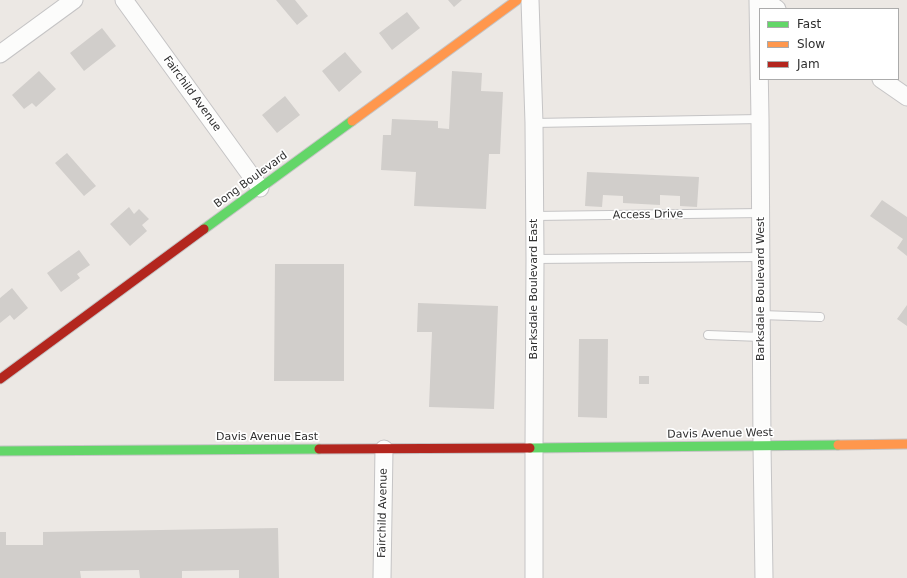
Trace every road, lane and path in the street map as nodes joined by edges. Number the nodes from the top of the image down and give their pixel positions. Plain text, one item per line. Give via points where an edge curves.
1 (74, 0) edge
2 (124, 0) edge
3 (517, 0) edge
4 (530, 0) edge
5 (758, 0) edge
6 (764, 0) edge
7 (776, 8) edge
8 (0, 54) edge
9 (759, 60) edge
10 (759, 80) edge
11 (882, 80) edge
12 (907, 97) edge
13 (760, 119) junction
14 (534, 123) junction
15 (260, 188) junction
16 (761, 213) junction
17 (535, 216) junction
18 (761, 257) junction
19 (535, 259) junction
20 (761, 315) junction
21 (820, 317) dead end
22 (708, 335) dead end
23 (761, 337) junction
24 (0, 379) edge
25 (907, 444) edge
26 (762, 445) junction
27 (534, 448) junction
28 (384, 449) junction
29 (0, 451) edge
30 (382, 578) edge
31 (534, 578) edge
32 (764, 578) edge

1 - 8 street
2 - 15 street, Fairchild Avenue
3 - 15 street, Bong Boulevard
4 - 14 street, Barksdale Boulevard East
5 - 9 street, Barksdale Boulevard West
6 - 7 street
10 - 13 street, Barksdale Boulevard West
11 - 12 street
13 - 14 lane
13 - 16 street, Barksdale Boulevard West
14 - 17 street, Barksdale Boulevard East
15 - 24 street, Bong Boulevard
16 - 17 lane, Access Drive
16 - 18 street, Barksdale Boulevard West
17 - 19 street, Barksdale Boulevard East
18 - 19 lane
18 - 20 street, Barksdale Boulevard West
19 - 27 street, Barksdale Boulevard East
20 - 21 lane
20 - 23 street, Barksdale Boulevard West
22 - 23 lane
23 - 26 street, Barksdale Boulevard West
25 - 26 street, Davis Avenue West
26 - 27 street, Davis Avenue West
26 - 32 street, Barksdale Boulevard West
27 - 28 street, Davis Avenue East
27 - 31 street, Barksdale Boulevard East
28 - 29 street, Davis Avenue East
28 - 30 street, Fairchild Avenue

